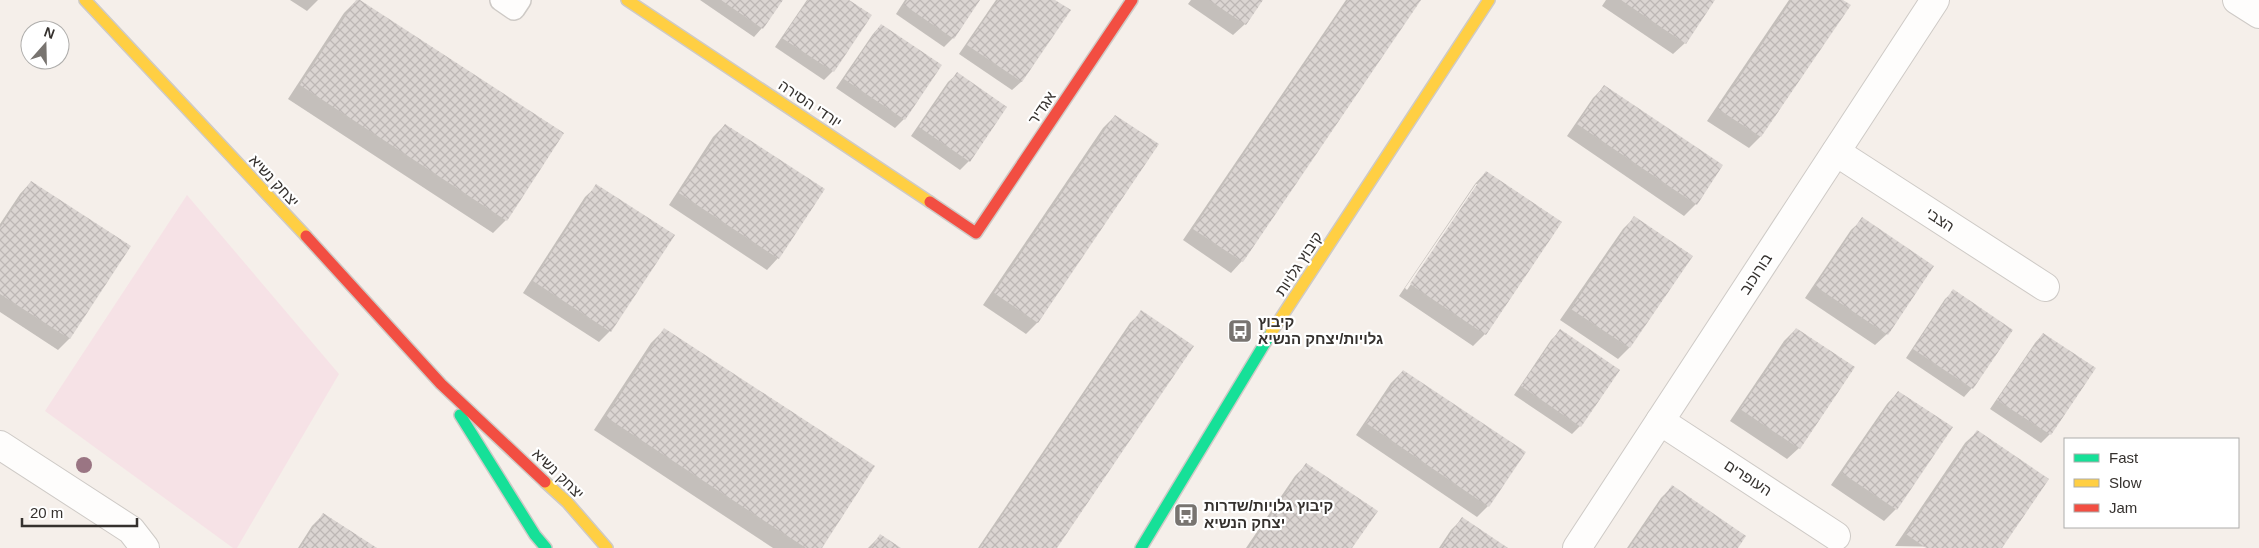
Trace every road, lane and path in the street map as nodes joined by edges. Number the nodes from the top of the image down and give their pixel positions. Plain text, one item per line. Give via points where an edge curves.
1 (84, 0) edge
2 (501, 0) edge
3 (520, 0) edge
4 (627, 0) edge
5 (1132, 0) edge
6 (1489, 0) edge
7 (1935, 0) edge
8 (2237, 0) edge
9 (2259, 14) edge
10 (1836, 152) junction
11 (976, 233) joint
12 (2045, 287) dead end
13 (441, 384) junction
14 (1660, 421) junction
15 (0, 445) edge
16 (1836, 536) dead end
17 (145, 548) edge
18 (546, 548) edge
19 (607, 548) edge
20 (1141, 548) edge
21 (1578, 548) edge

1 - 13 street, יצחק נשיא
2 - 3 lane via 514,9
4 - 11 street, יורדי הסירה
5 - 11 street, אגדיר
6 - 20 street, קיבוץ גלויות via 1248,369
7 - 10 street, בורוכוב
8 - 9 street
10 - 12 street, הצבי
10 - 14 street, בורוכוב
13 - 18 street, יצחק נשיא
13 - 19 street, יצחק נשיא via 567,502
14 - 16 street, העופרים
14 - 21 street, בורוכוב
15 - 17 street via 131,530

